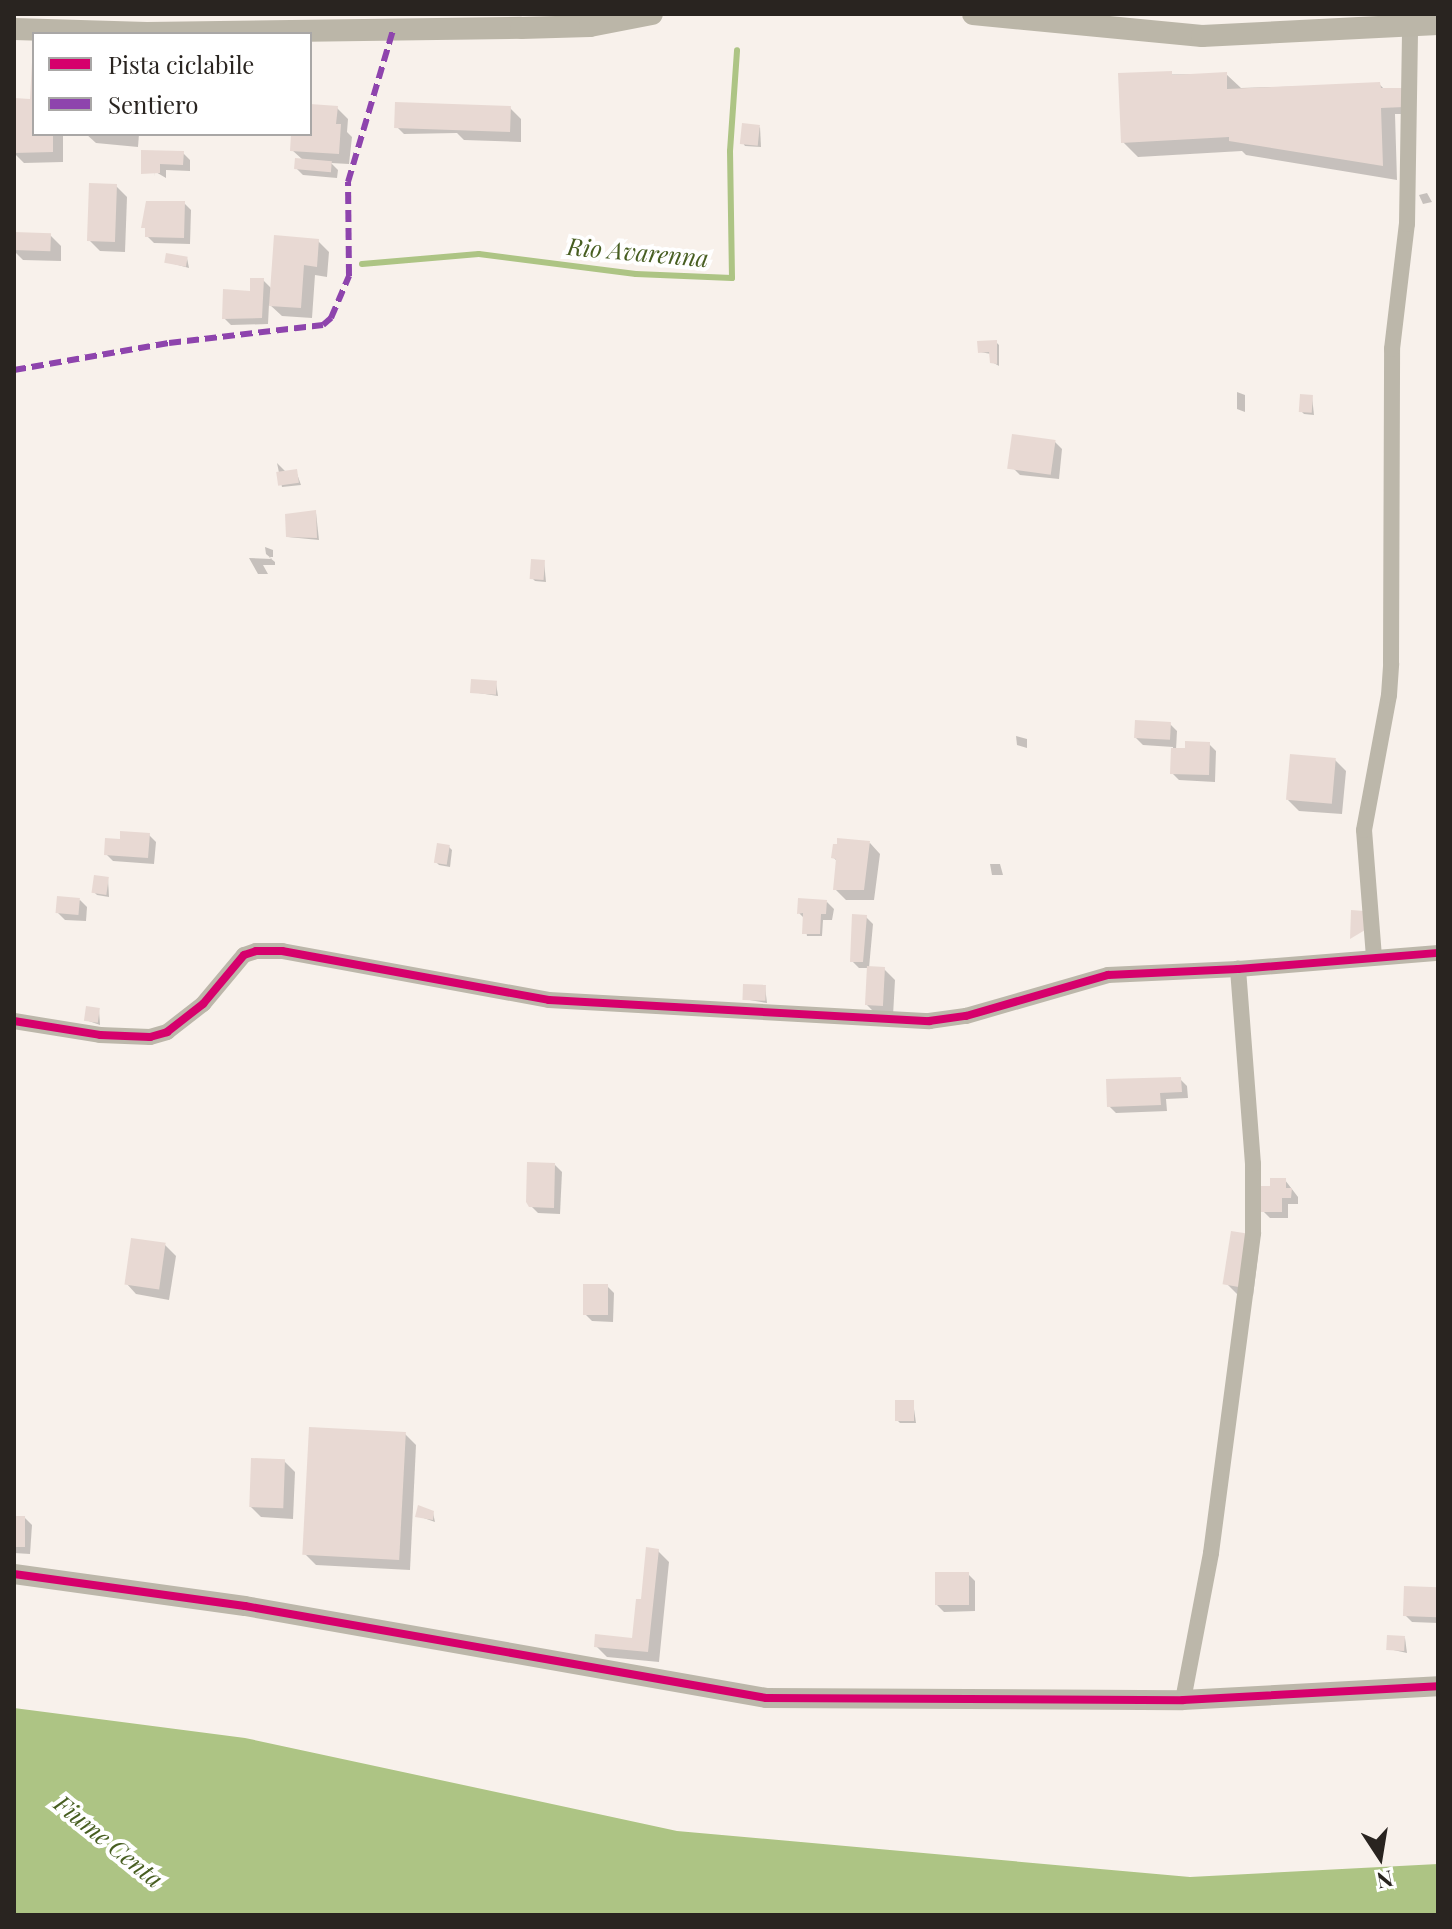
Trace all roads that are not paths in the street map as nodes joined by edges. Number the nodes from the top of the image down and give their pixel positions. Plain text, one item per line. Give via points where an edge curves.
1 (652, 14) edge
2 (973, 14) edge
3 (1438, 24) edge
4 (1410, 26) junction
5 (14, 29) edge
6 (114, 32) edge
7 (222, 32) edge
8 (1438, 953) edge
9 (1374, 957) junction
10 (1238, 969) junction
11 (14, 1021) edge
12 (14, 1574) edge
13 (1438, 1686) edge
14 (1183, 1700) junction

1 - 7 main road via 590,26
2 - 4 main road via 1202,36
3 - 4 main road
4 - 9 street via 1407,224 1392,349 1389,695 1364,830
5 - 6 main road
8 - 9 street
9 - 10 street
10 - 11 street via 1108,975 966,1016 929,1021 549,1000 282,951 256,951 244,955 203,1004 167,1032 150,1037
10 - 14 street via 1253,1233 1211,1553
12 - 14 street via 245,1606 766,1698
13 - 14 street

